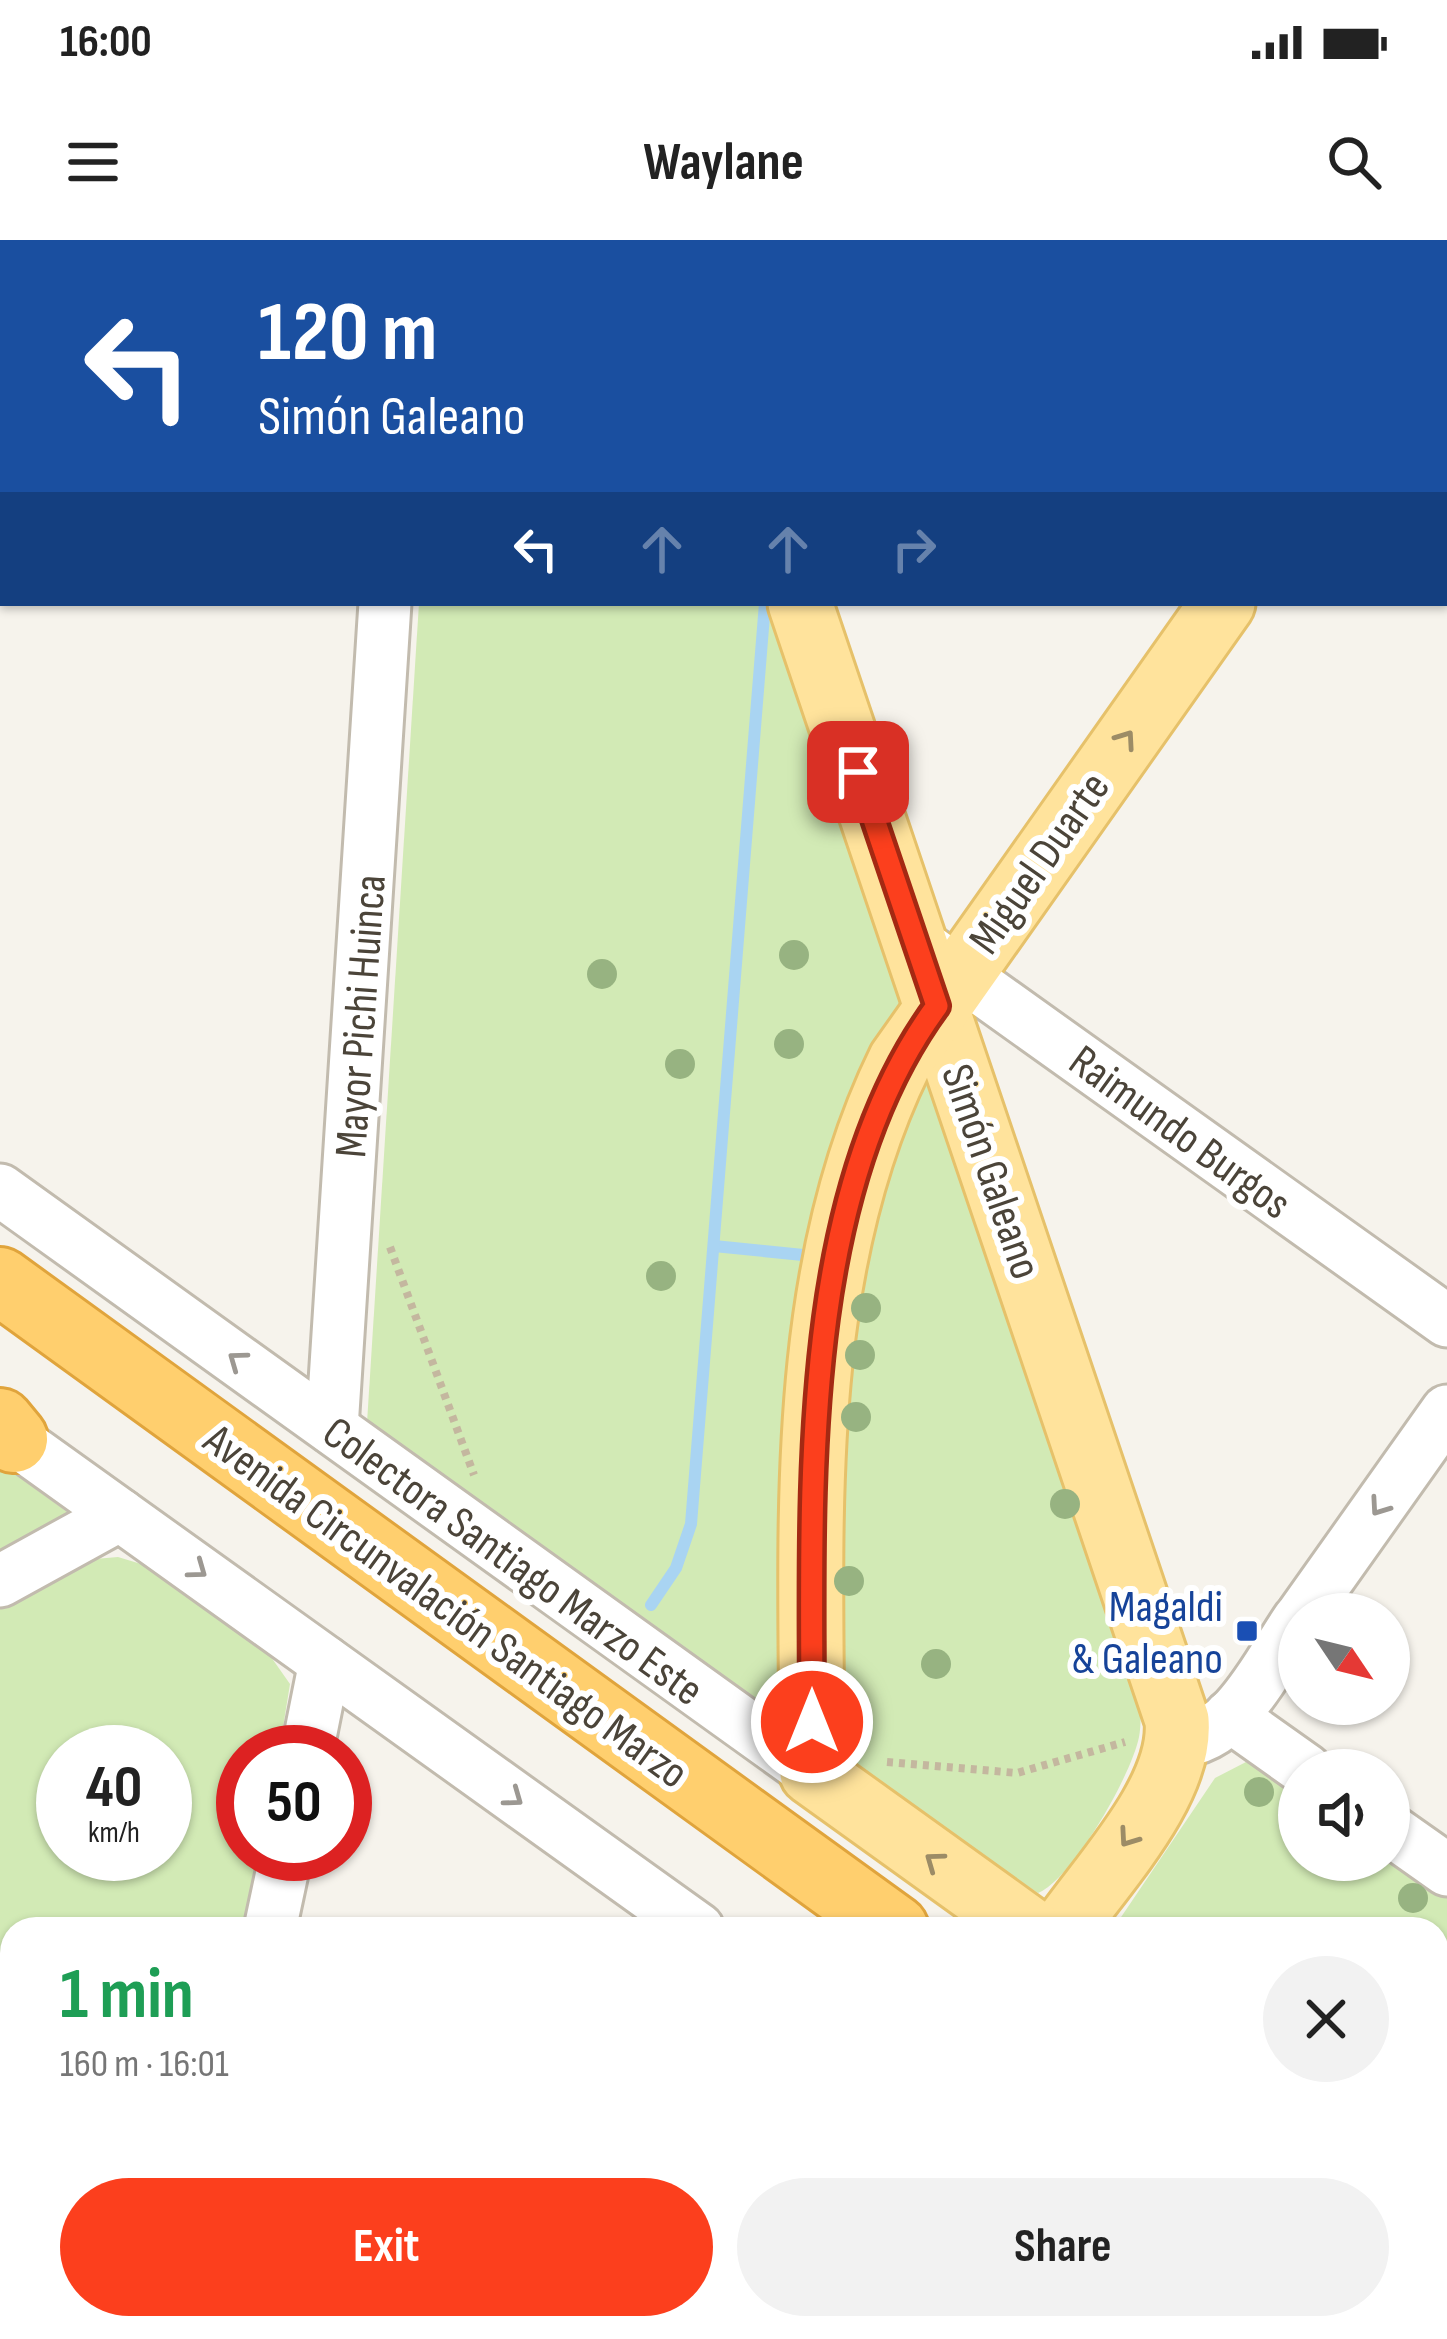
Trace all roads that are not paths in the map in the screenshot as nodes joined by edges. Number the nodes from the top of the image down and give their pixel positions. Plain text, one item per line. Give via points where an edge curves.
1 (386, 606) edge
2 (801, 606) edge
3 (1221, 606) edge
4 (937, 973) junction
5 (0, 1190) edge
6 (0, 1236) edge
7 (0, 1281) edge
8 (1447, 1321) edge
9 (0, 1328) edge
10 (1447, 1411) edge
11 (332, 1428) junction
12 (5, 1430) edge
13 (308, 1505) junction
14 (120, 1515) junction
15 (0, 1581) edge
16 (1318, 1593) edge
17 (1278, 1644) edge
18 (326, 1662) junction
19 (313, 1725) edge
20 (1205, 1728) junction
21 (1278, 1758) edge
22 (838, 1766) junction
23 (1410, 1844) edge
24 (1447, 1870) edge
25 (280, 1881) edge
26 (273, 1917) edge
27 (681, 1917) edge
28 (817, 1917) edge
29 (878, 1917) edge
30 (1015, 1917) edge
31 (1072, 1917) edge

1 - 11 street, Mayor Pichi Huinca
2 - 4 main road, Simón Galeano
4 -> 3 main road, Miguel Duarte
4 - 8 street, Raimundo Burgos
4 - 20 main road, Simón Galeano via 1172,1701
4 - 22 main road, Miguel Duarte via 873,1124 829,1314 812,1470
11 -> 5 street, Colectora Santiago Marzo Este
6 - 13 highway via 155,1345
7 - 13 highway, Avenida Circunvalación Santiago Marzo
9 - 28 highway, Avenida Circunvalación Santiago Marzo
10 -> 16 street
11 - 22 street, Colectora Santiago Marzo Este
12 - 14 street
13 - 29 highway, Avenida Circunvalación Santiago Marzo
14 - 15 street
14 -> 18 street
17 - 20 street
18 - 19 street
18 -> 27 street
20 - 21 street
20 -> 31 main road
30 -> 22 main road, Colectora Santiago Marzo Este
23 - 24 street
25 - 26 street

